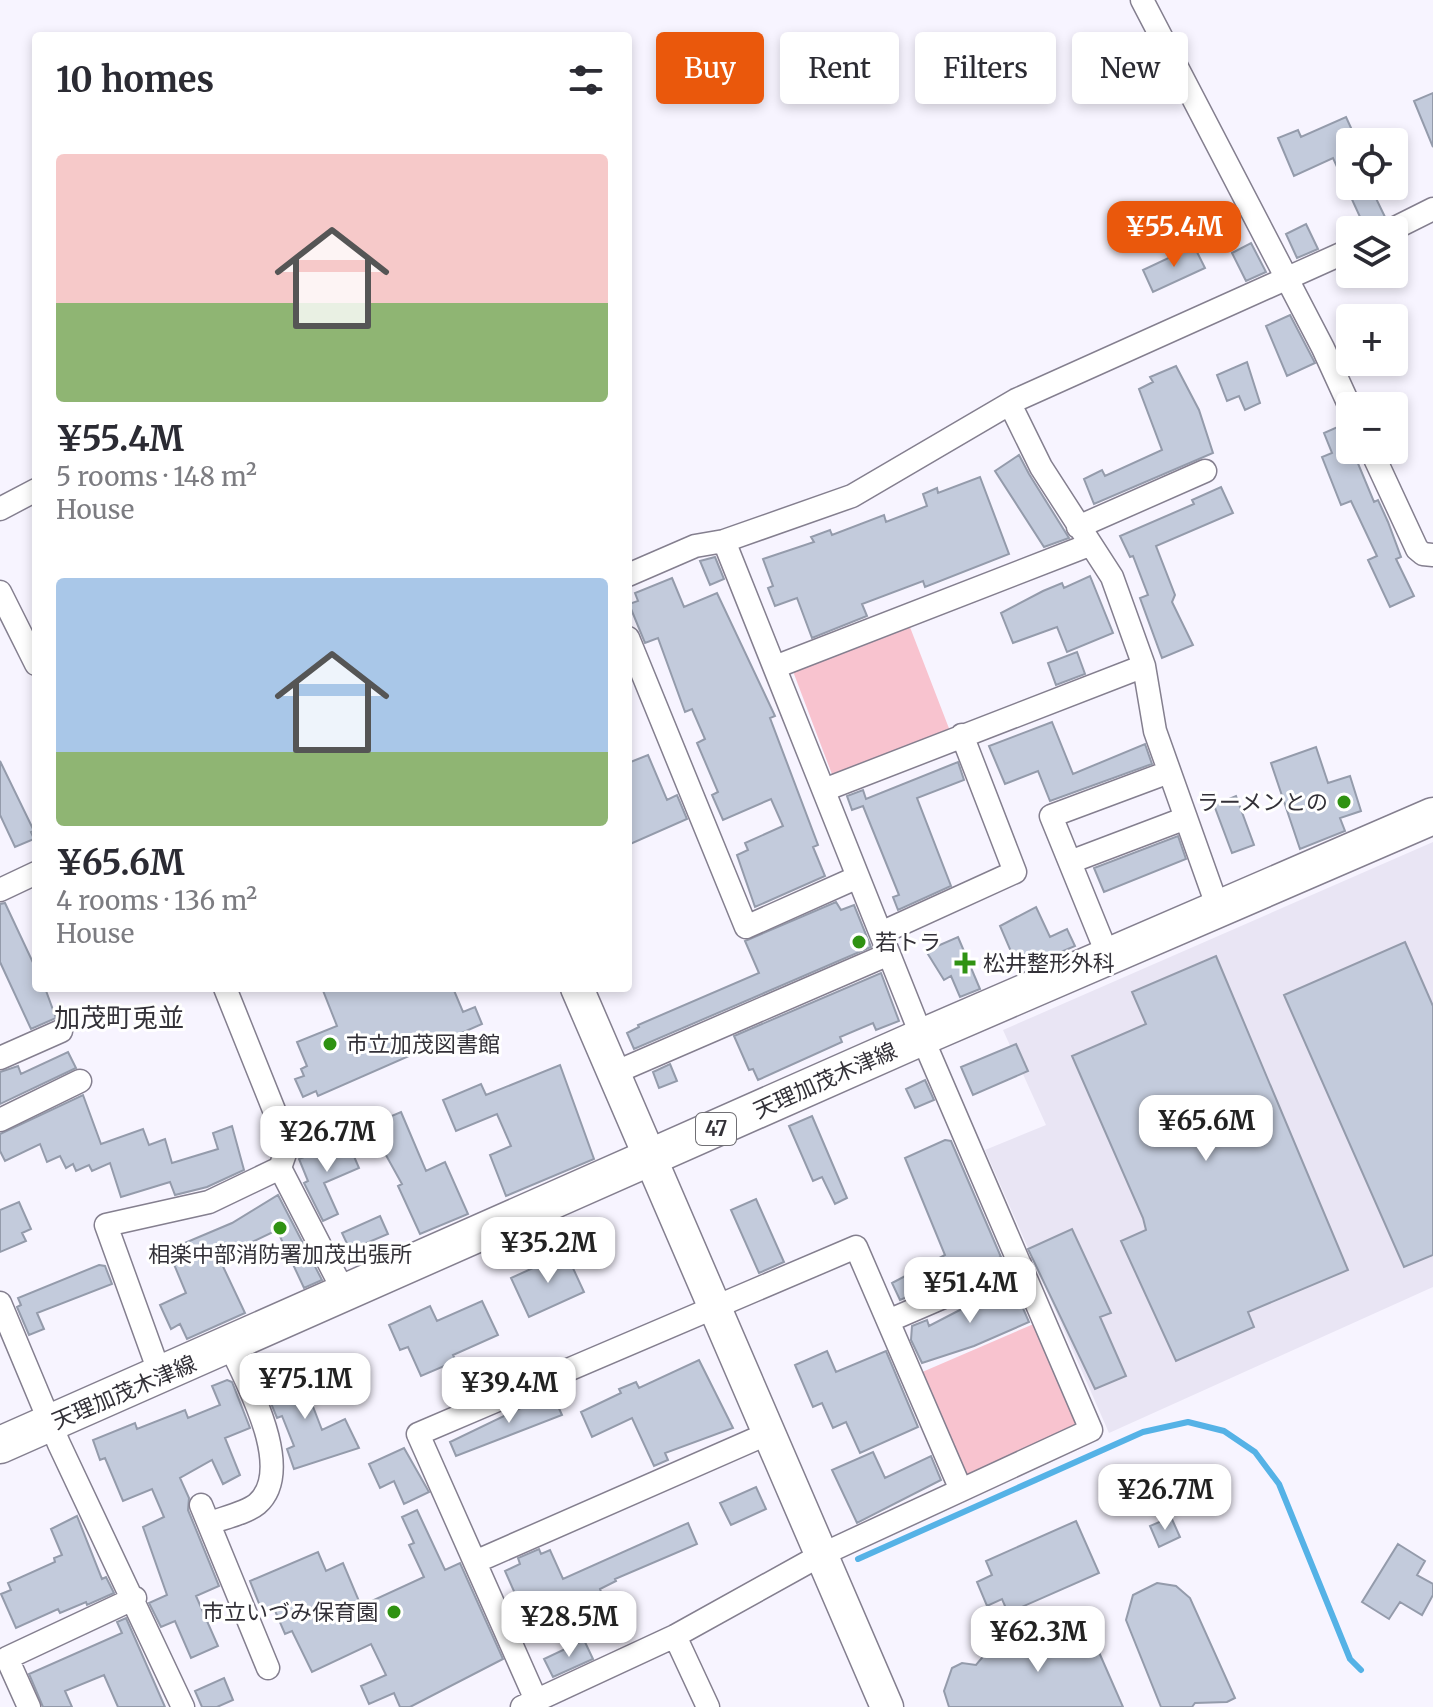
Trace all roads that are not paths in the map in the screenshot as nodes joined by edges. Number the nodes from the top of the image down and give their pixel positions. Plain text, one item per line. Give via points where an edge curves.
1 (1142, 0) edge
2 (1433, 209) edge
3 (1408, 222) edge
4 (1336, 257) edge
5 (1288, 281) junction
6 (1343, 392) edge
7 (1010, 404) junction
8 (1378, 464) edge
9 (1205, 471) dead end
10 (32, 492) edge
11 (0, 509) edge
12 (1084, 536) junction
13 (724, 541) junction
14 (1433, 555) edge
15 (632, 573) edge
16 (0, 592) edge
17 (632, 648) edge
18 (32, 656) edge
19 (1144, 666) junction
20 (775, 667) junction
21 (962, 735) junction
22 (1169, 772) junction
23 (824, 790) junction
24 (1433, 816) edge
25 (1186, 818) junction
26 (1070, 862) junction
27 (32, 875) edge
28 (858, 877) junction
29 (0, 890) edge
30 (1218, 908) junction
31 (885, 944) junction
32 (1108, 956) junction
33 (227, 992) edge
34 (579, 992) edge
35 (61, 1031) dead end
36 (922, 1037) junction
37 (0, 1058) edge
38 (614, 1073) junction
39 (80, 1081) dead end
40 (0, 1120) edge
41 (651, 1159) junction
42 (280, 1168) junction
43 (1020, 1264) junction
44 (344, 1292) junction
45 (0, 1303) edge
46 (716, 1308) junction
47 (888, 1321) junction
48 (230, 1346) junction
49 (161, 1377) junction
50 (53, 1423) junction
51 (769, 1433) junction
52 (0, 1445) edge
53 (961, 1490) junction
54 (821, 1555) junction
55 (475, 1562) junction
56 (135, 1598) junction
57 (675, 1636) junction
58 (268, 1668) dead end
59 (529, 1704) edge
60 (29, 1707) edge
61 (183, 1707) edge
62 (708, 1707) edge
63 (887, 1707) edge

1 - 5 street
2 - 3 street
4 - 5 street
5 - 6 street
5 - 7 street
7 - 12 street
7 - 13 street via 852,496
8 - 14 street via 1417,549
9 - 12 street
10 - 11 street
12 - 19 street via 1112,577
12 - 20 street
13 - 15 street via 695,546
13 - 20 street
16 - 18 street
17 - 28 street via 746,927
19 - 21 street
19 - 22 street via 1155,731
20 - 23 street
21 - 23 street
21 - 31 street via 1015,872
22 - 25 street
22 - 26 street via 1051,816
23 - 28 street
24 - 30 main road, 天理加茂木津線 / 47
25 - 26 street
25 - 30 street
26 - 32 street
27 - 29 street
28 - 31 street
30 - 32 main road, 天理加茂木津線 / 47
31 - 36 street
31 - 38 street
32 - 36 main road, 天理加茂木津線 / 47
33 - 42 street via 288,1145
34 - 38 street
35 - 37 street
36 - 41 main road, 天理加茂木津線 / 47
36 - 43 street
38 - 41 street
39 - 40 street
41 - 44 main road, 天理加茂木津線 / 47
41 - 46 street
42 - 44 street
42 - 49 street via 209,1202 106,1225
43 - 47 street
43 - 53 street via 1091,1430
44 - 48 main road, 天理加茂木津線 / 47
45 - 50 street
46 - 47 street via 856,1247
46 - 51 street
46 - 55 street via 418,1434
47 - 53 street
48 - 49 main road, 天理加茂木津線 / 47
48 - 58 street via 270,1447 273,1480 257,1504 205,1514
49 - 50 main road, 天理加茂木津線 / 47
50 - 52 main road, 天理加茂木津線 / 47
50 - 56 street
51 - 54 street
51 - 55 street
53 - 54 street
54 - 57 street
54 - 63 street
55 - 59 street
56 - 60 street via 7,1658
56 - 61 street
57 - 59 street
57 - 62 street

